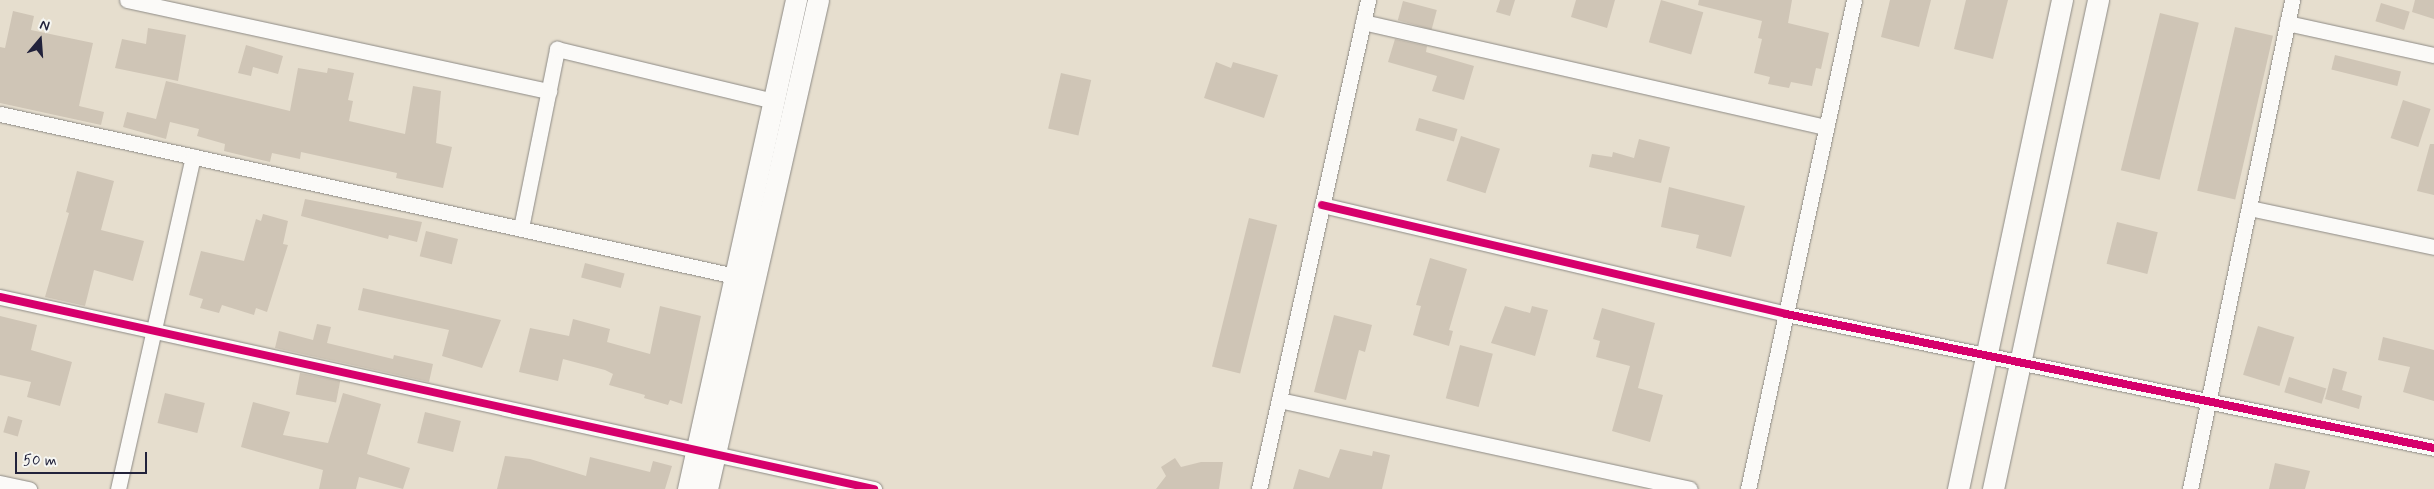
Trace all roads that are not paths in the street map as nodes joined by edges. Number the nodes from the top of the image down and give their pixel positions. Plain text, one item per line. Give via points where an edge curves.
1 (127, 0) edge
2 (796, 0) edge
3 (818, 0) edge
4 (1368, 0) edge
5 (1854, 0) edge
6 (2062, 0) edge
7 (2098, 0) edge
8 (2292, 0) edge
9 (1363, 22) junction
10 (2287, 23) junction
11 (2434, 55) edge
12 (549, 91) junction
13 (774, 101) junction
14 (0, 114) edge
15 (1826, 127) junction
16 (193, 156) junction
17 (1322, 205) junction
18 (2249, 208) junction
19 (521, 228) junction
20 (2434, 247) edge
21 (735, 276) junction
22 (0, 297) edge
23 (1786, 314) junction
24 (153, 331) junction
25 (1986, 355) junction
26 (2020, 362) junction
27 (1279, 400) junction
28 (2209, 402) junction
29 (2434, 448) edge
30 (706, 452) junction
31 (0, 483) edge
32 (29, 489) edge
33 (118, 489) edge
34 (688, 489) edge
35 (707, 489) edge
36 (874, 489) edge
37 (1259, 489) edge
38 (1689, 489) edge
39 (1748, 489) edge
40 (1958, 489) edge
41 (1993, 489) edge
42 (2190, 489) edge

1 - 12 street
2 - 13 main road
3 - 30 main road
4 - 9 street
5 - 15 street
6 - 25 main road
7 - 26 main road
8 - 10 street
9 - 15 street
9 - 17 street
10 - 11 street
10 - 18 street
12 - 13 street via 557,49
12 - 19 street
13 - 21 main road
14 - 16 street
15 - 23 street
16 - 19 street
16 - 24 street
17 - 23 street
17 - 27 street
18 - 20 street
18 - 28 street
19 - 21 street
21 - 30 main road
22 - 24 street
23 - 25 street
23 - 39 street
24 - 30 street
24 - 33 street
25 - 26 street
25 - 40 main road
26 - 28 street
26 - 41 main road
27 - 37 street
27 - 38 street
28 - 29 street
28 - 42 street
30 - 34 main road
30 - 35 main road
30 - 36 street
31 - 32 street

